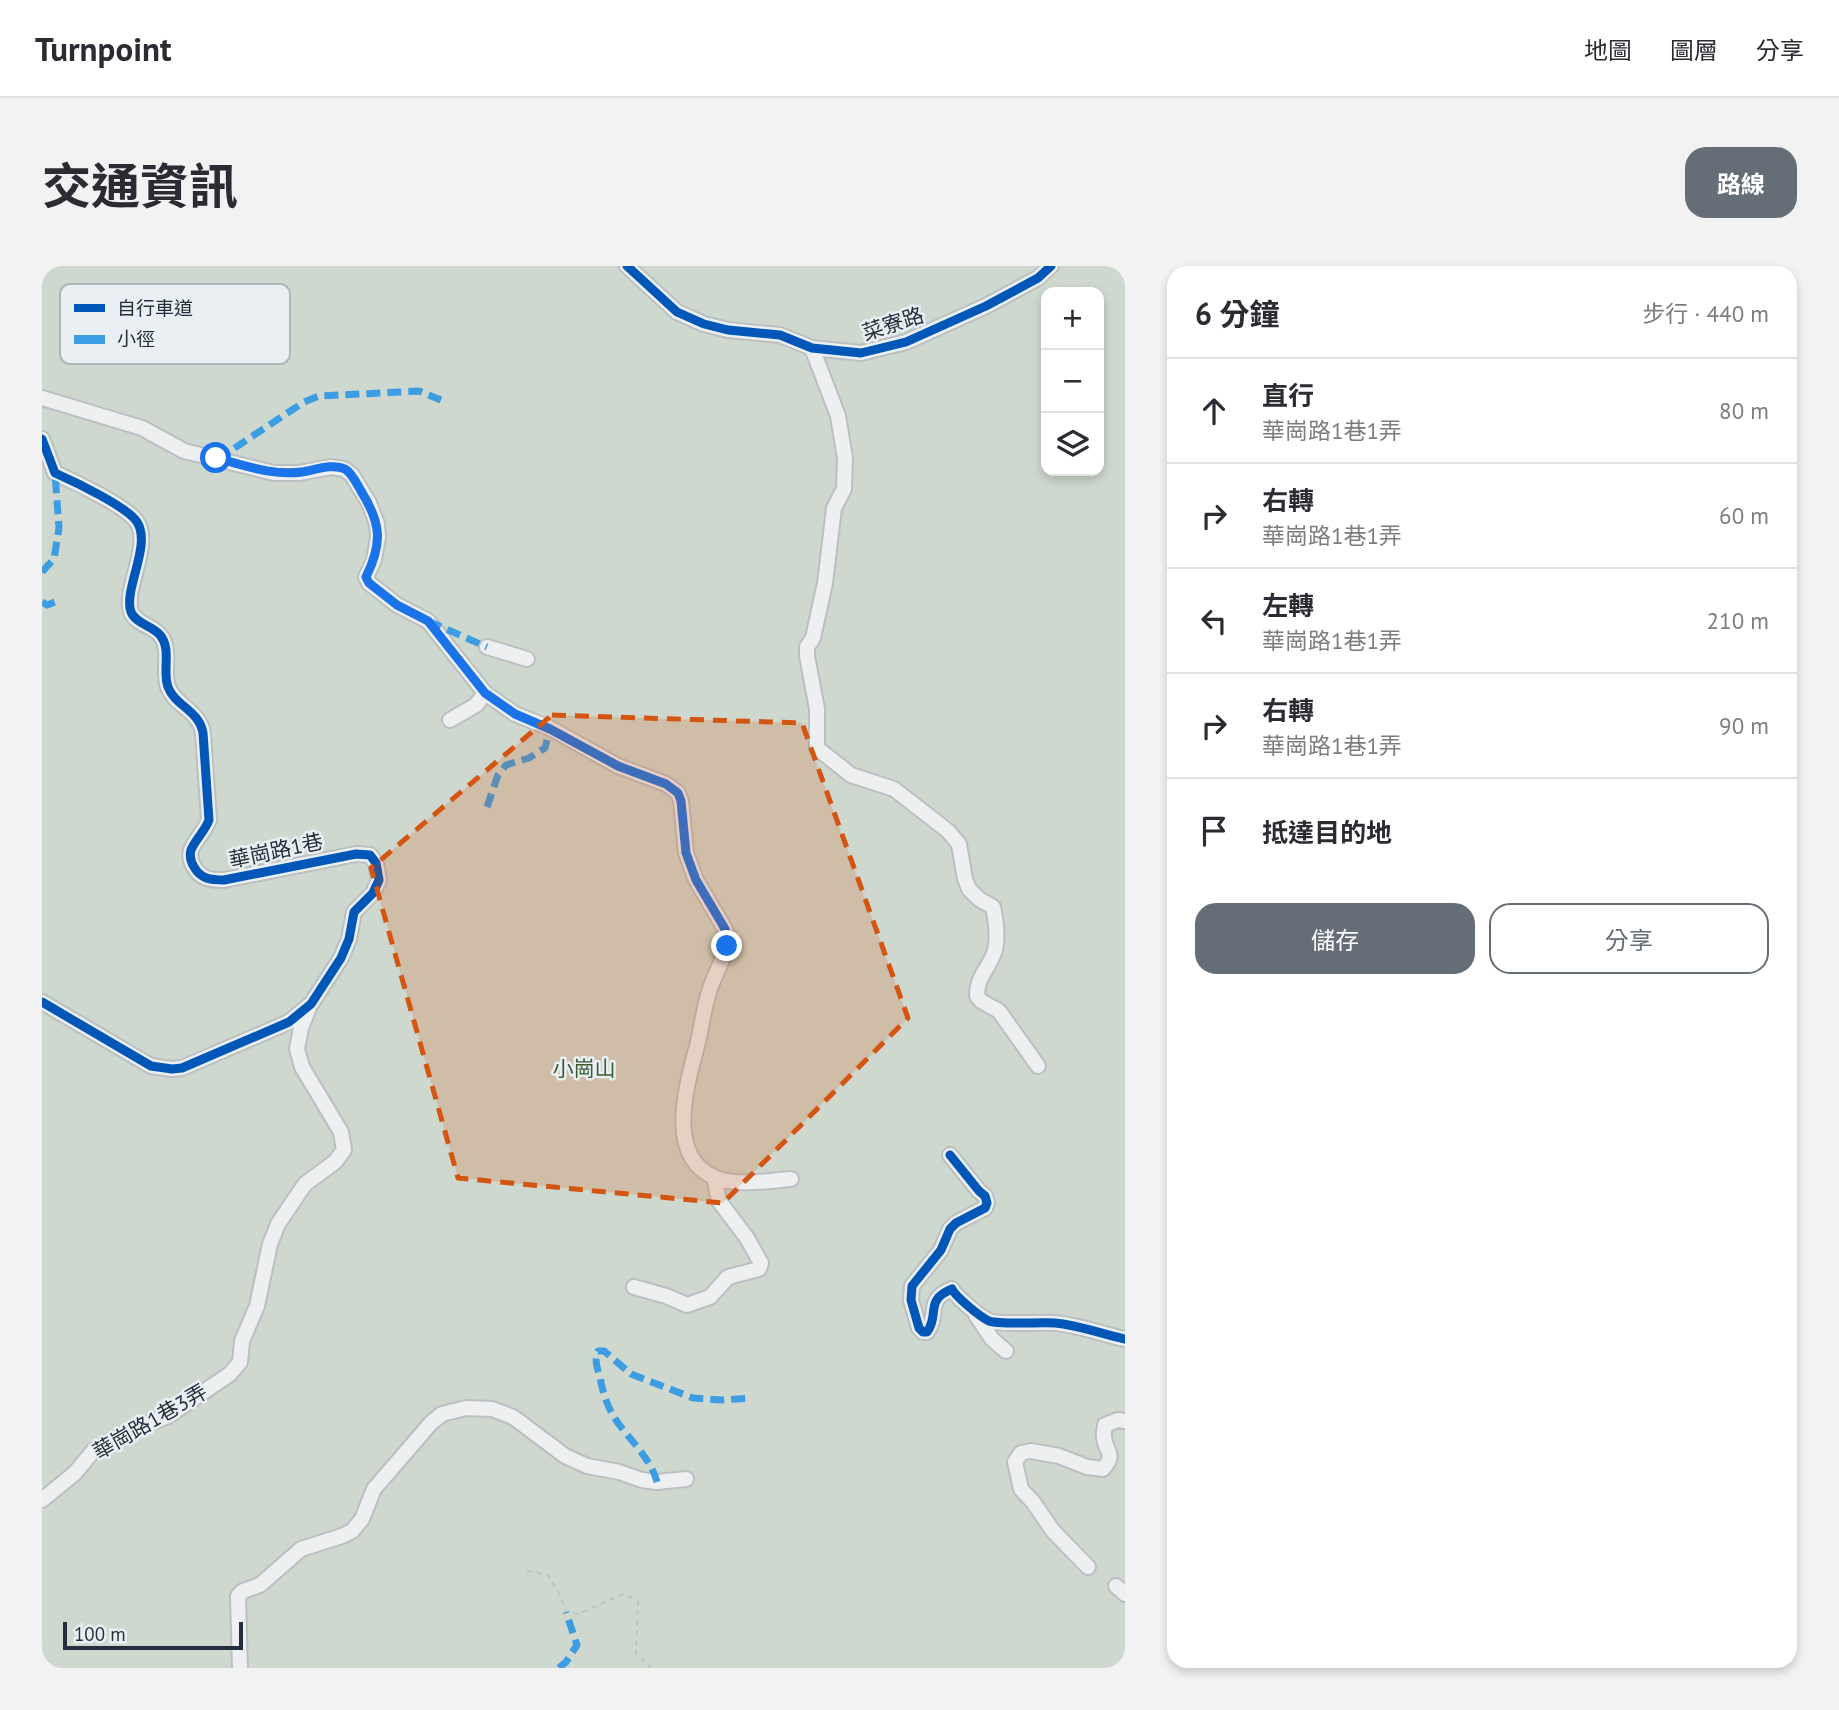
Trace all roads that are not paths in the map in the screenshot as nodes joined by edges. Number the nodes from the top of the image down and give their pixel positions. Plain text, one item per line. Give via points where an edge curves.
1 (627, 266) edge
2 (1051, 266) edge
3 (812, 348) junction
4 (42, 398) edge
5 (42, 439) edge
6 (488, 647) dead end
7 (527, 659) dead end
8 (485, 693) junction
9 (450, 720) dead end
10 (42, 1002) edge
11 (311, 1004) junction
12 (1038, 1066) dead end
13 (950, 1155) dead end
14 (713, 1177) junction
15 (791, 1179) dead end
16 (634, 1287) dead end
17 (973, 1311) junction
18 (1125, 1339) edge
19 (1006, 1351) dead end
20 (1125, 1421) edge
21 (686, 1479) dead end
22 (42, 1500) edge
23 (1088, 1567) dead end
24 (240, 1668) edge

1 - 3 street, 菜寮路 via 677,312 704,324 780,335
2 - 3 street, 菜寮路 via 986,306 906,342 861,354
3 - 12 street via 838,416 845,458 844,489 834,508 825,583 807,647 817,709 817,748 851,775 894,789 959,844 965,879 979,900 993,907 997,924 995,952 977,985 977,996 999,1011
4 - 8 street via 142,428 184,451 274,473 344,469 369,503 377,524 374,560 366,577 369,583 428,621
5 - 11 street, 華崗路1巷 via 55,473 128,513 141,531 132,612 160,634 166,645 167,686 201,724 203,733 209,820 191,850 190,861 199,876 224,880 356,854 370,855 376,863 379,880 354,912 341,958
6 - 7 street
8 - 9 street via 476,705
8 - 14 street via 515,714 678,793 686,853 727,936 709,990 683,1114 692,1157
10 - 11 street, 華崗路1巷 via 151,1066 172,1069 289,1021
11 - 22 street, 華崗路1巷3弄 via 297,1049 302,1067 341,1132 344,1150 305,1185 278,1224 257,1306 242,1341 240,1362 169,1416 93,1450 75,1473
13 - 17 street via 987,1202 985,1208 950,1229 941,1250 912,1286 911,1300 923,1332 931,1328 936,1300 952,1289
14 - 15 street via 745,1182
14 - 16 street via 719,1200 747,1238 761,1263 759,1269 728,1277 710,1297 687,1305
17 - 18 street via 990,1322 1059,1324
17 - 19 street
20 - 23 street via 1105,1424 1110,1454 1103,1469 1031,1451 1021,1453 1015,1462 1021,1489
21 - 24 street via 657,1482 587,1466 565,1456 513,1417 492,1409 466,1408 442,1414 374,1489 352,1531 301,1549 260,1586 238,1596

